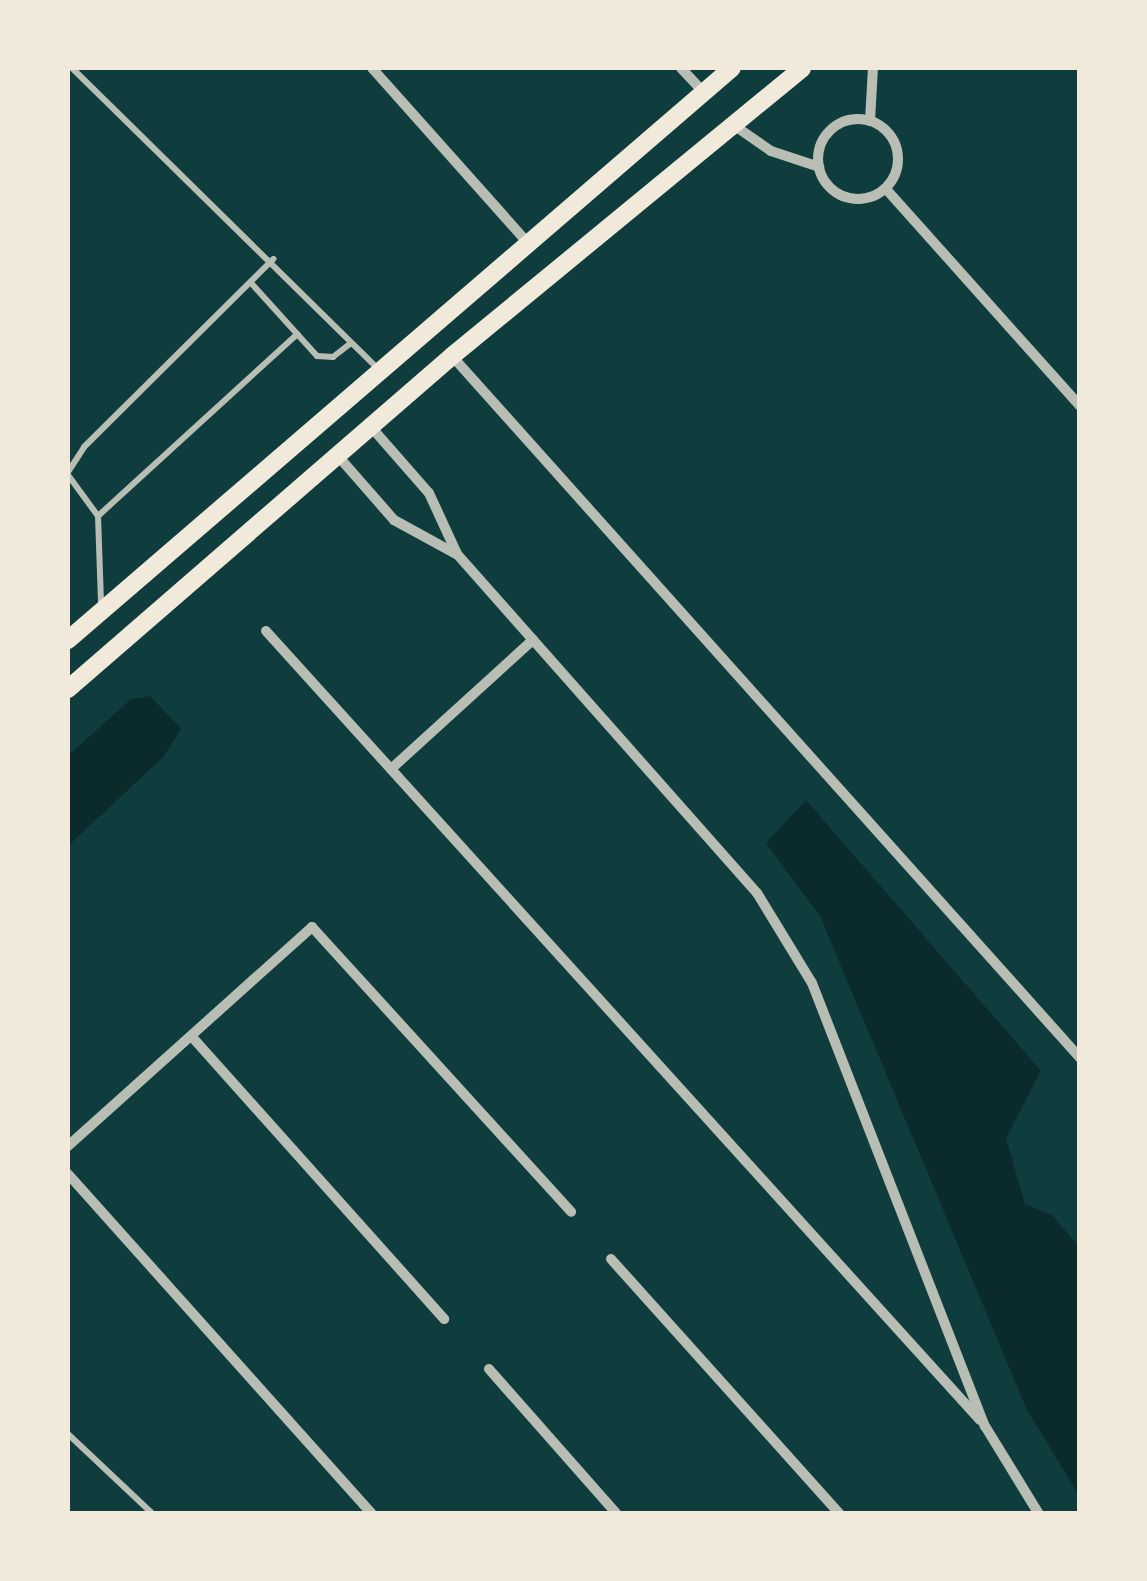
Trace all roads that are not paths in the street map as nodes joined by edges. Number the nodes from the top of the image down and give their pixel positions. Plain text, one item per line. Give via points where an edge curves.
1 (72, 68) edge
2 (372, 68) edge
3 (681, 68) edge
4 (732, 68) edge
5 (802, 68) edge
6 (873, 68) edge
7 (703, 92) junction
8 (870, 121) junction
9 (735, 126) junction
10 (819, 167) junction
11 (886, 189) junction
12 (528, 243) junction
13 (274, 259) junction
14 (252, 284) junction
15 (297, 334) junction
16 (352, 343) junction
17 (452, 356) junction
18 (380, 370) junction
19 (1080, 406) edge
20 (372, 428) junction
21 (338, 456) junction
22 (68, 474) edge
23 (98, 516) junction
24 (457, 554) junction
25 (101, 611) junction
26 (266, 631) dead end
27 (68, 640) edge
28 (533, 640) junction
29 (68, 690) edge
30 (391, 769) junction
31 (193, 1038) junction
32 (1080, 1058) edge
33 (68, 1146) edge
34 (68, 1174) edge
35 (570, 1212) dead end
36 (611, 1258) dead end
37 (444, 1319) dead end
38 (489, 1370) dead end
39 (986, 1426) junction
40 (68, 1434) edge
41 (152, 1514) edge
42 (372, 1514) edge
43 (617, 1514) edge
44 (840, 1514) edge
45 (1039, 1514) edge

1 - 13 lane
2 - 12 street
3 - 7 street
4 - 7 main road
5 - 9 main road
6 - 8 street
7 - 12 main road
8 - 10 street via 831,129
8 - 11 street via 896,144 898,168
9 - 10 street via 770,152
9 - 17 main road
10 - 11 street via 831,188 852,199
11 - 19 street
12 - 18 main road
13 - 14 lane
13 - 16 lane
14 - 15 lane
14 - 22 lane via 84,447
15 - 16 lane via 325,360
15 - 23 lane
16 - 18 lane
17 - 20 main road
17 - 32 street
18 - 25 main road
20 - 21 main road
20 - 24 street via 428,493
21 - 24 street via 394,520
21 - 29 main road
22 - 23 lane
23 - 25 lane
24 - 28 street
25 - 27 main road
26 - 30 street
28 - 30 street
28 - 39 street via 758,893 812,983
30 - 39 street
31 - 33 street
31 - 35 street via 312,928
31 - 37 street
34 - 42 street
36 - 44 street
38 - 43 street
39 - 45 street
40 - 41 lane

